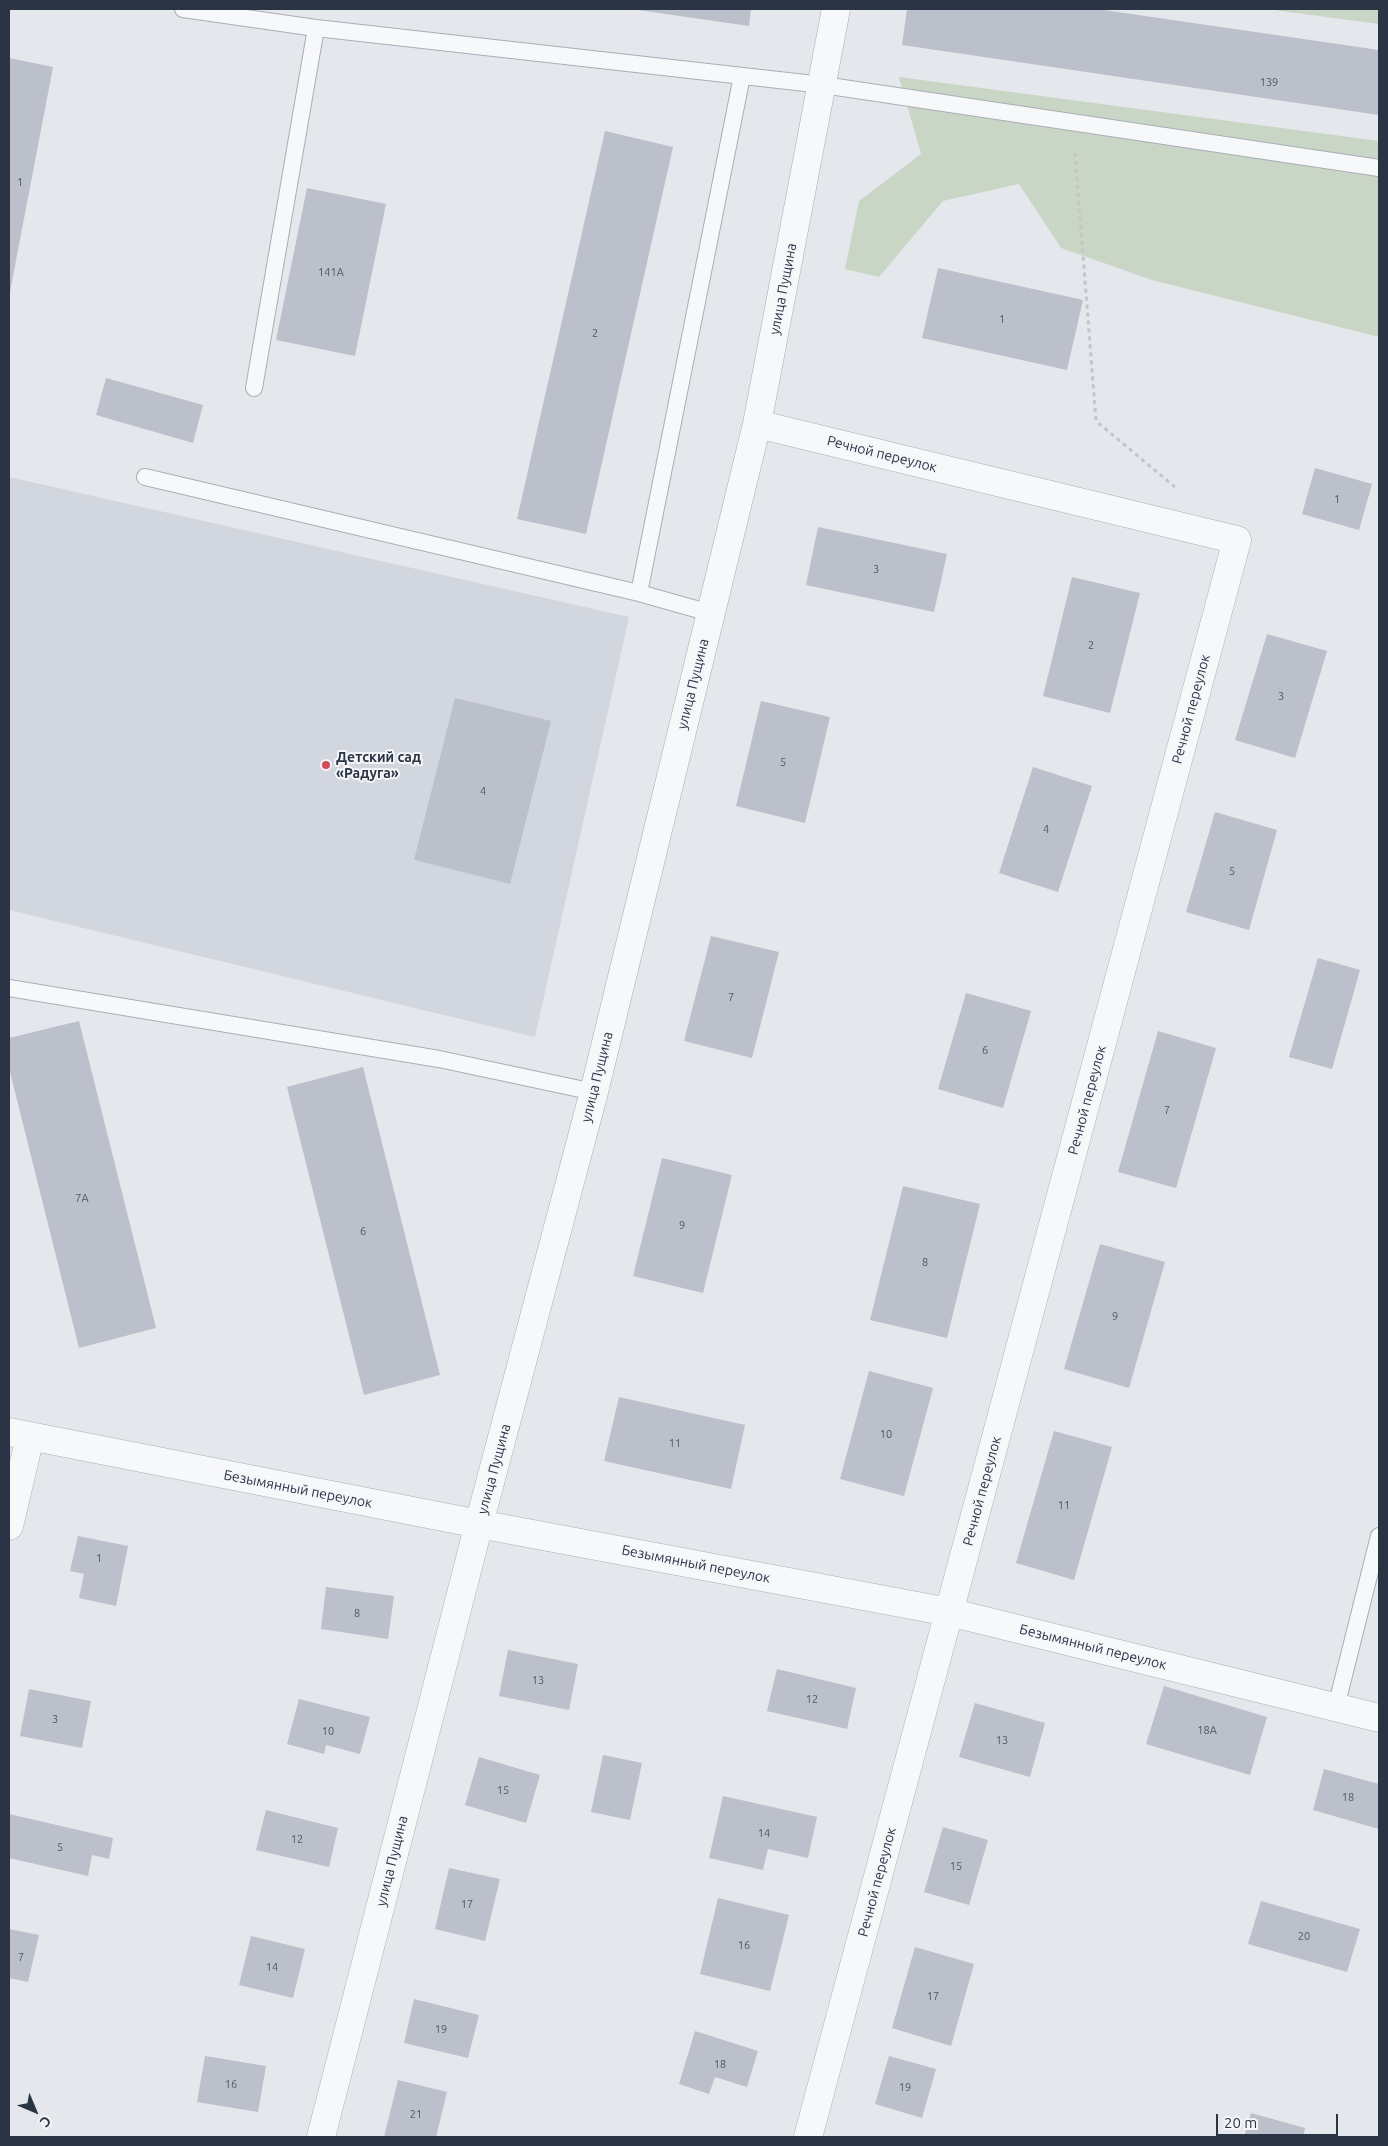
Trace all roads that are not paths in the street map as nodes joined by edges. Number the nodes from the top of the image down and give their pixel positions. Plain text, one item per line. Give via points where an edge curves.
1 (183, 9) edge
2 (836, 9) edge
3 (316, 28) junction
4 (742, 76) junction
5 (823, 85) junction
6 (1379, 168) edge
7 (254, 388) dead end
8 (757, 424) junction
9 (145, 477) dead end
10 (639, 593) junction
11 (710, 613) junction
12 (9, 988) edge
13 (594, 1092) junction
14 (19, 1434) edge
15 (479, 1524) junction
16 (9, 1526) edge
17 (1379, 1536) edge
18 (949, 1612) junction
19 (1336, 1708) junction
20 (1379, 1718) edge
21 (321, 2137) edge
22 (808, 2137) edge

1 - 3 lane
2 - 5 street, улица Пущина
3 - 4 lane
3 - 7 lane
4 - 5 lane
4 - 10 lane
5 - 6 lane
5 - 8 street, улица Пущина
8 - 11 street, улица Пущина
8 - 18 street, Речной переулок via 1237,540
9 - 10 lane
10 - 11 lane
11 - 13 street, улица Пущина
12 - 13 lane via 439,1059
13 - 15 street, улица Пущина
14 - 15 street, Безымянный переулок
14 - 16 street
15 - 18 street, Безымянный переулок
15 - 21 street, улица Пущина
17 - 19 lane
18 - 19 street, Безымянный переулок
18 - 22 street, Речной переулок
19 - 20 street, Безымянный переулок

